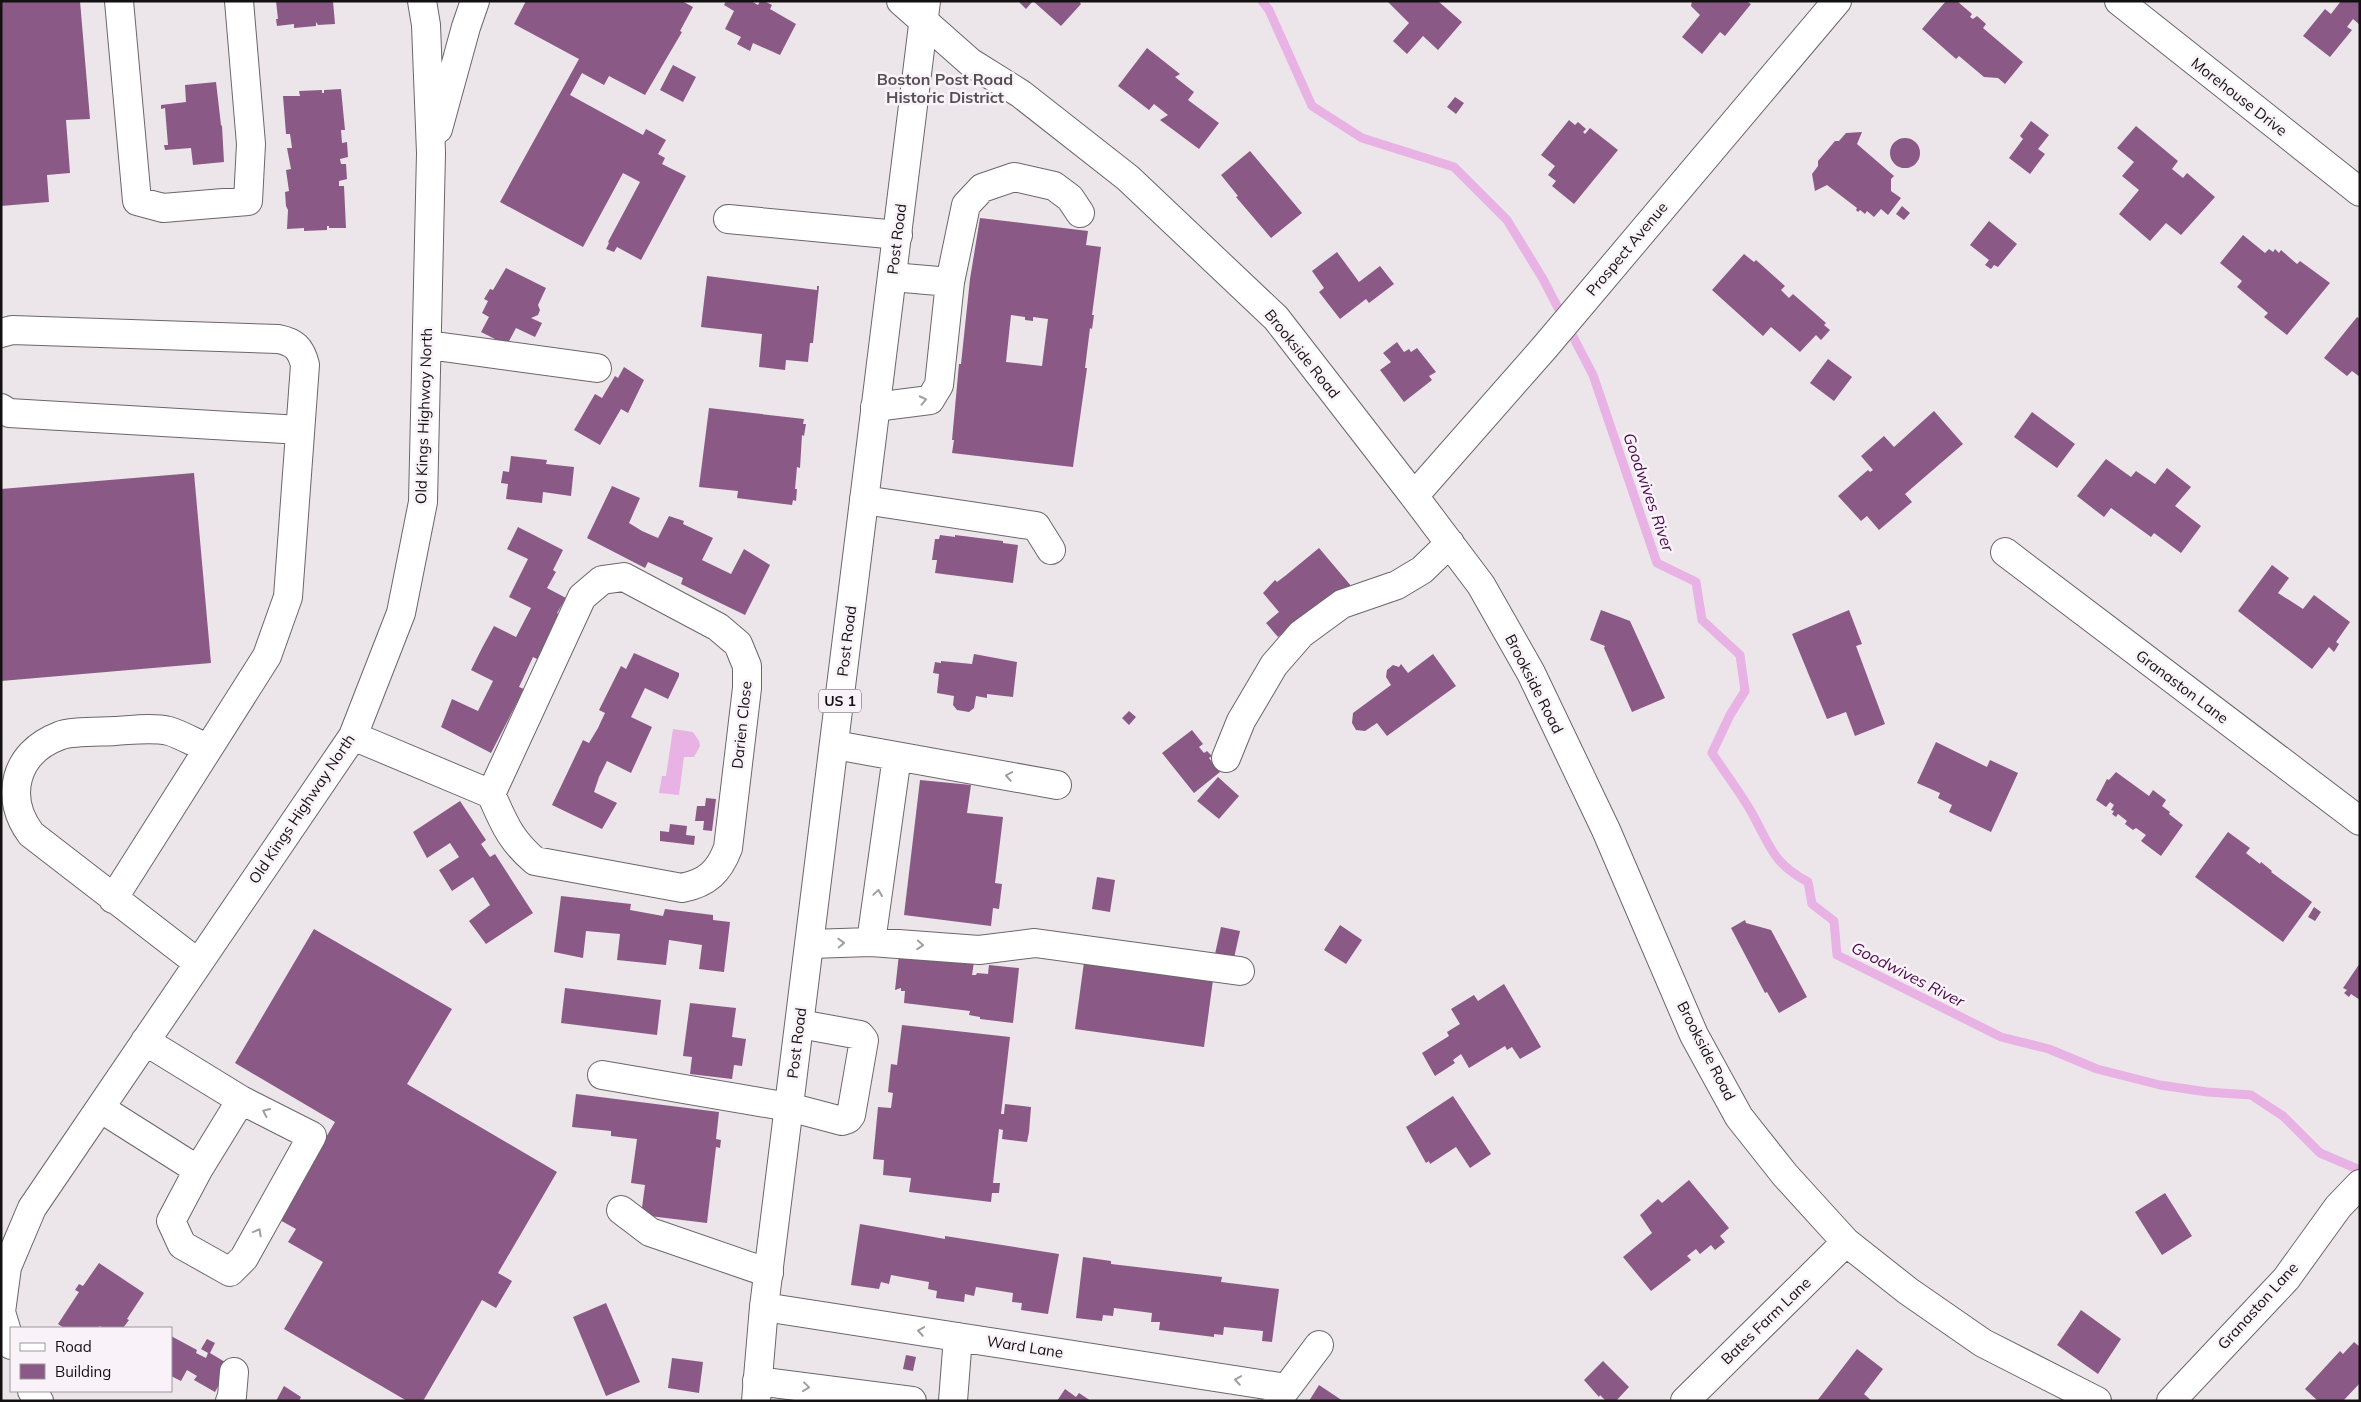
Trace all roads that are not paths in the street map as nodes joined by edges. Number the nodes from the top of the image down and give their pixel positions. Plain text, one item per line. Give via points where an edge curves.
1 (119, 1) edge
2 (239, 1) edge
3 (422, 1) edge
4 (476, 1) edge
5 (901, 1) edge
6 (1838, 1) edge
7 (2119, 1) edge
8 (925, 10) edge
9 (431, 153) junction
10 (2360, 192) edge
11 (1080, 214) dead end
12 (728, 219) dead end
13 (898, 235) junction
14 (892, 277) junction
15 (950, 282) junction
16 (1, 333) edge
17 (428, 346) junction
18 (597, 368) dead end
19 (1, 408) edge
20 (875, 408) junction
21 (300, 430) junction
22 (1414, 496) junction
23 (864, 500) junction
24 (1450, 543) junction
25 (1051, 550) dead end
26 (2005, 552) dead end
27 (353, 736) junction
28 (835, 745) junction
29 (207, 748) junction
30 (897, 756) junction
31 (1226, 758) dead end
32 (1057, 785) dead end
33 (491, 794) junction
34 (2360, 821) edge
35 (113, 898) junction
36 (872, 942) junction
37 (810, 944) junction
38 (198, 963) junction
39 (1240, 971) dead end
40 (800, 1024) junction
41 (145, 1041) junction
42 (602, 1075) dead end
43 (241, 1100) junction
44 (789, 1107) junction
45 (100, 1108) junction
46 (198, 1170) junction
47 (2360, 1184) edge
48 (621, 1210) dead end
49 (1846, 1242) junction
50 (768, 1274) junction
51 (764, 1307) junction
52 (958, 1337) junction
53 (10, 1341) edge
54 (1319, 1345) dead end
55 (234, 1372) dead end
56 (756, 1391) edge
57 (1281, 1394) edge
58 (230, 1401) edge
59 (912, 1401) edge
60 (953, 1401) edge
61 (1686, 1401) edge
62 (2097, 1401) edge
63 (2171, 1401) edge

1 - 2 street via 137,201 163,208 248,201 251,144
3 - 9 street, Old Kings Highway North via 426,25
4 - 9 street
5 - 8 street, Brookside Road
6 - 22 street, Prospect Avenue via 1545,347
7 - 10 street, Morehouse Drive
8 - 13 street, Post Road / US 1
8 - 22 street, Brookside Road via 970,62 1021,94 1128,178 1276,318
9 - 17 street, Old Kings Highway North
11 - 15 street via 1070,198 1054,186 1014,177 982,188 966,205
12 - 13 street
13 - 14 street, Post Road / US 1
14 - 15 street
14 - 20 street, Post Road / US 1
20 -> 15 street via 930,400 935,392 939,385
16 - 21 street via 22,330 288,341 299,349 305,365
17 - 18 street
17 - 27 street, Old Kings Highway North via 422,502 401,613
19 - 21 street via 9,413
20 - 23 street, Post Road / US 1
21 - 29 street via 288,597 268,656
22 - 24 street, Brookside Road
23 - 25 street via 1036,526
23 - 28 street, Post Road / US 1
24 - 31 street via 1422,570 1397,585 1342,604 1302,634 1274,665 1241,722
24 - 49 street, Brookside Road via 1481,585 1531,673 1606,830 1694,1035 1739,1117 1785,1175
26 - 34 street, Granaston Lane
27 - 33 street
27 - 38 street, Old Kings Highway North
28 - 30 street
28 - 37 street, Post Road / US 1
29 - 35 street
29 - 35 street via 168,731 146,729 59,736 24,762 16,784 16,803 21,821 31,834
32 -> 30 street
36 -> 30 street
33 - 33 street, Darien Close via 506,828 518,846 535,861 682,888 699,884 723,862 728,848 747,688 747,666 738,644 718,627 624,577 602,580 582,598
35 - 38 street
37 -> 36 street
36 -> 39 street via 979,950 1035,943
37 - 40 street, Post Road / US 1
38 - 41 street, Old Kings Highway North
40 - 44 street, Post Road / US 1
40 - 44 street via 860,1035 864,1044 848,1118 842,1121
41 - 43 street
41 - 45 street, Old Kings Highway North
42 - 44 street
43 - 46 street
46 -> 43 street via 171,1221 182,1245 230,1272 244,1258 312,1136
44 - 50 street, Post Road / US 1
45 - 46 street
45 - 53 street, Old Kings Highway North via 32,1208 7,1267 2,1312
47 - 63 street, Granaston Lane via 2338,1207 2286,1279
48 - 50 street via 650,1232
49 - 61 street, Bates Farm Lane
49 - 62 street, Brookside Road via 1982,1343
50 - 51 street, Post Road / US 1
52 -> 51 street, Ward Lane
51 - 56 street, Post Road / US 1
57 -> 52 street, Ward Lane
52 - 60 street
54 - 57 street
55 - 58 street
56 -> 59 street

